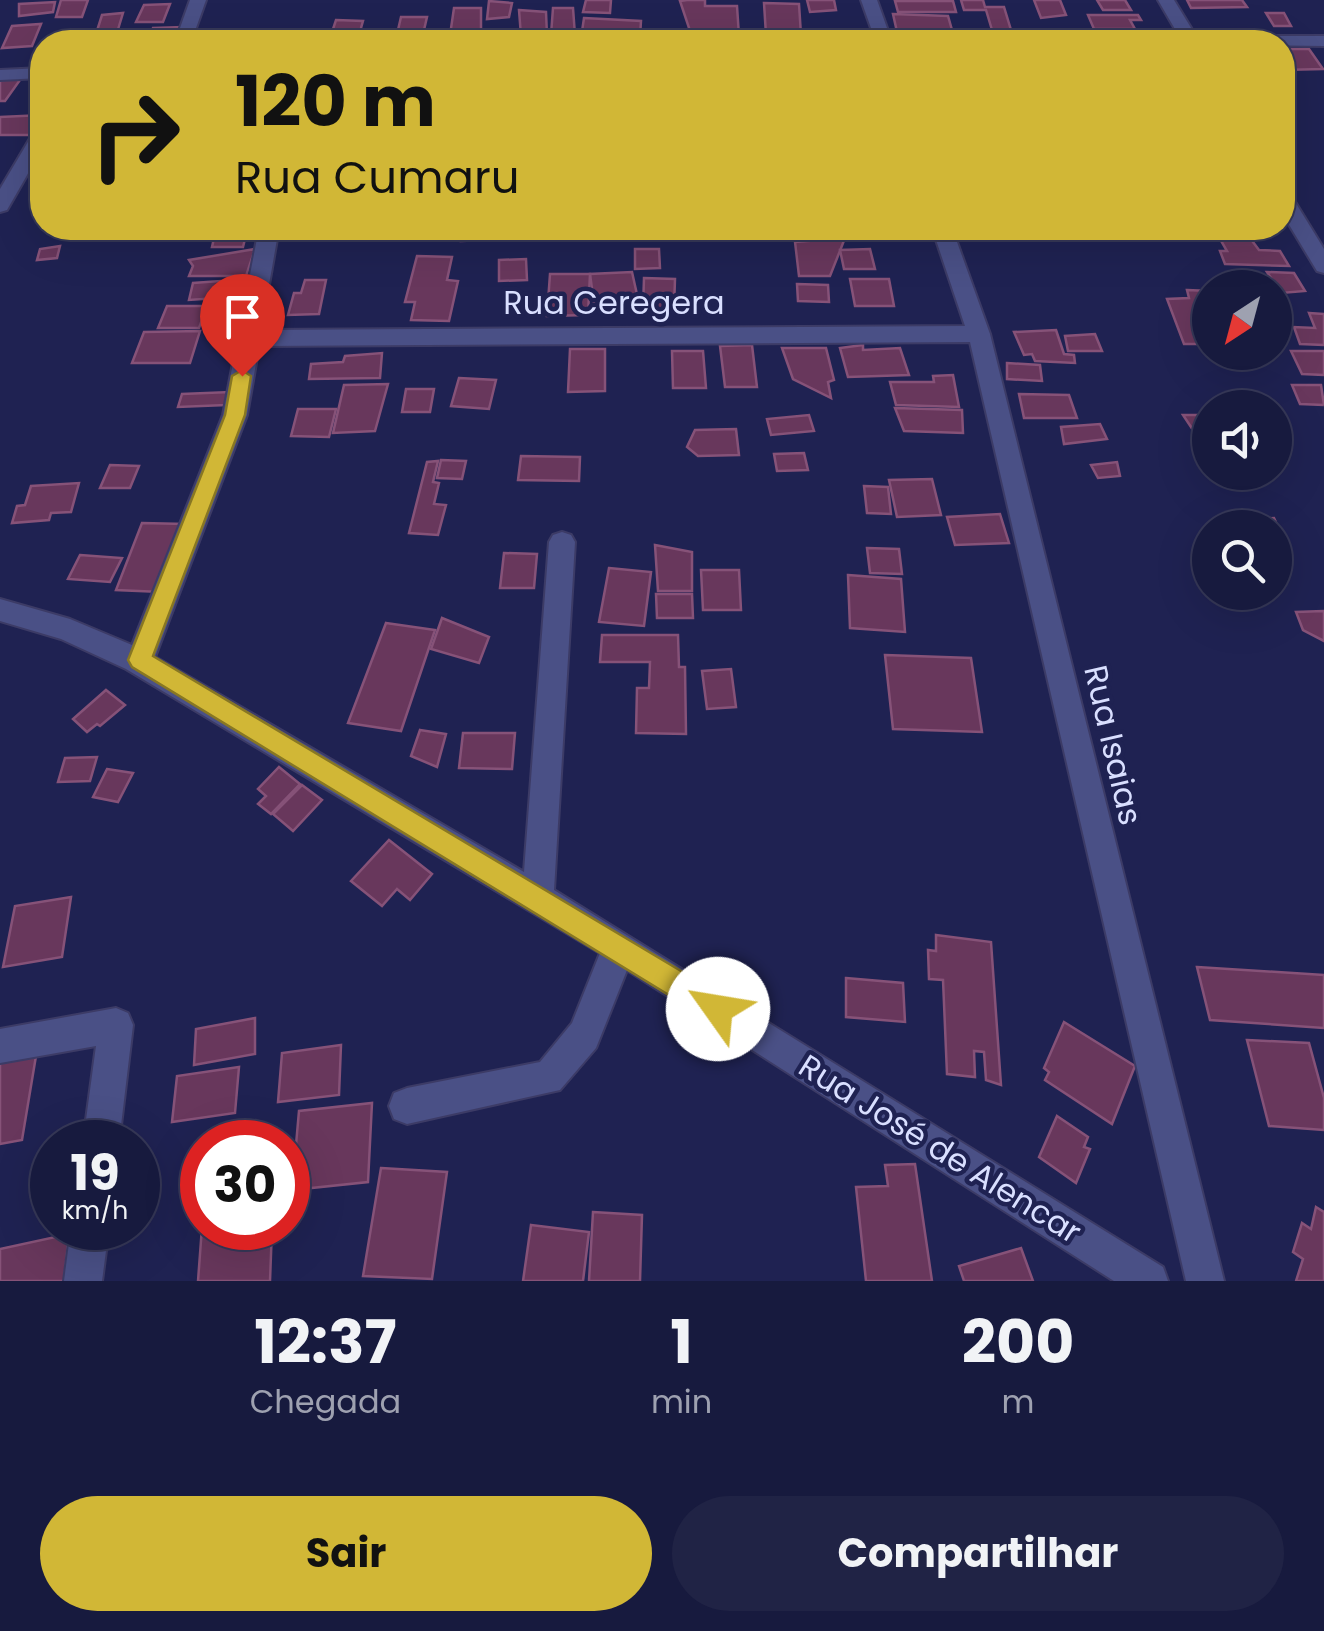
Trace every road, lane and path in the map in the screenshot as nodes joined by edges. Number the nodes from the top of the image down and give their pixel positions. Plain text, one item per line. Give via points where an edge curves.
1 (198, 0) edge
2 (870, 0) edge
3 (1166, 0) edge
4 (187, 30) edge
5 (880, 30) edge
6 (1183, 30) edge
7 (1295, 41) edge
8 (1324, 41) edge
9 (30, 73) edge
10 (0, 74) edge
11 (30, 155) edge
12 (0, 206) edge
13 (1295, 218) edge
14 (267, 240) edge
15 (946, 240) edge
16 (1324, 266) edge
17 (979, 334) junction
18 (248, 338) junction
19 (562, 542) dead end
20 (1, 613) edge
21 (140, 660) junction
22 (538, 897) junction
23 (619, 946) junction
24 (0, 1046) edge
25 (406, 1106) dead end
26 (104, 1120) edge
27 (88, 1250) edge
28 (84, 1281) edge
29 (1149, 1281) edge
30 (1204, 1281) edge

1 - 4 street
2 - 5 street
3 - 6 street
7 - 8 street
9 - 10 street
11 - 12 street
13 - 16 street
14 - 18 street
15 - 17 street, Rua Isaias
17 - 18 street, Rua Ceregera
17 - 30 street, Rua Isaias
18 - 21 street via 235,415
19 - 22 street
20 - 21 street, Rua José de Alencar via 68,628
21 - 22 street, Rua José de Alencar
22 - 23 street, Rua José de Alencar
23 - 25 street via 567,1064 548,1078
23 - 29 street, Rua José de Alencar
24 - 26 street via 116,1025
27 - 28 street

